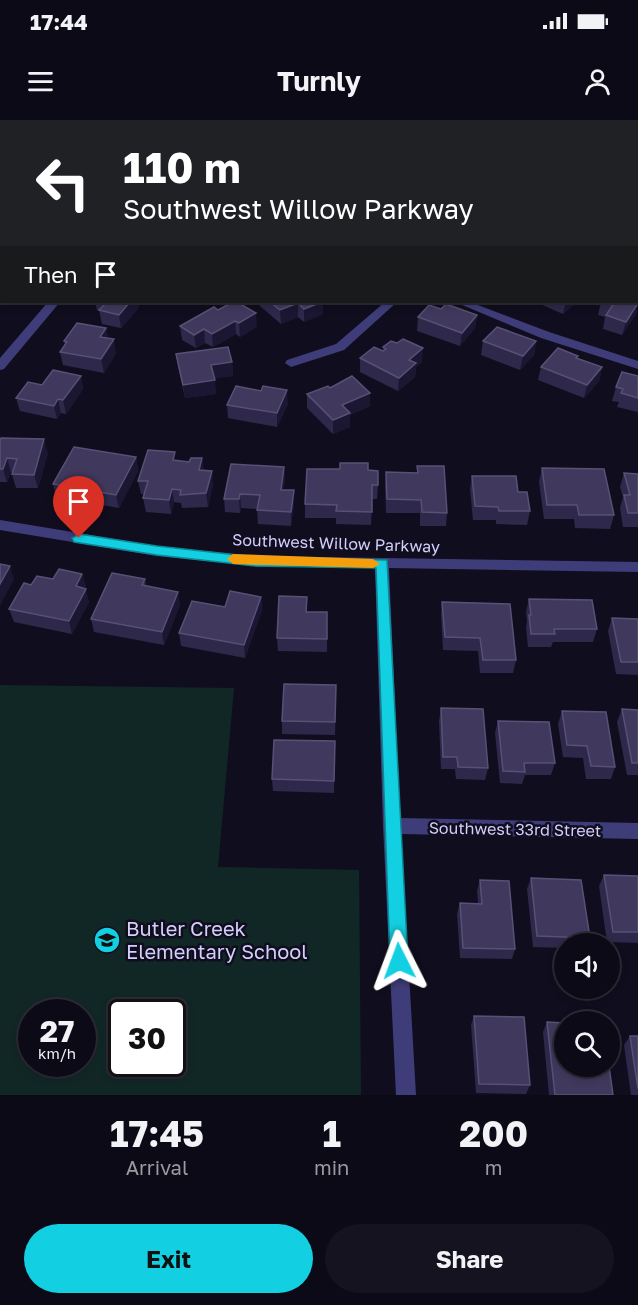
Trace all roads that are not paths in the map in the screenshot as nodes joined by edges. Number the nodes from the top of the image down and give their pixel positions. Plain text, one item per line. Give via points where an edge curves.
1 (53, 303) edge
2 (390, 303) edge
3 (464, 303) edge
4 (291, 363) dead end
5 (638, 365) edge
6 (0, 366) edge
7 (0, 525) edge
8 (382, 564) junction
9 (638, 567) edge
10 (392, 826) junction
11 (638, 831) edge
12 (406, 1095) edge

1 - 6 street
2 - 4 street via 340,347
3 - 5 street
7 - 8 street, Southwest Willow Parkway via 255,561
8 - 9 street, Southwest Willow Parkway
8 - 10 street
10 - 11 street, Southwest 33rd Street
10 - 12 street

